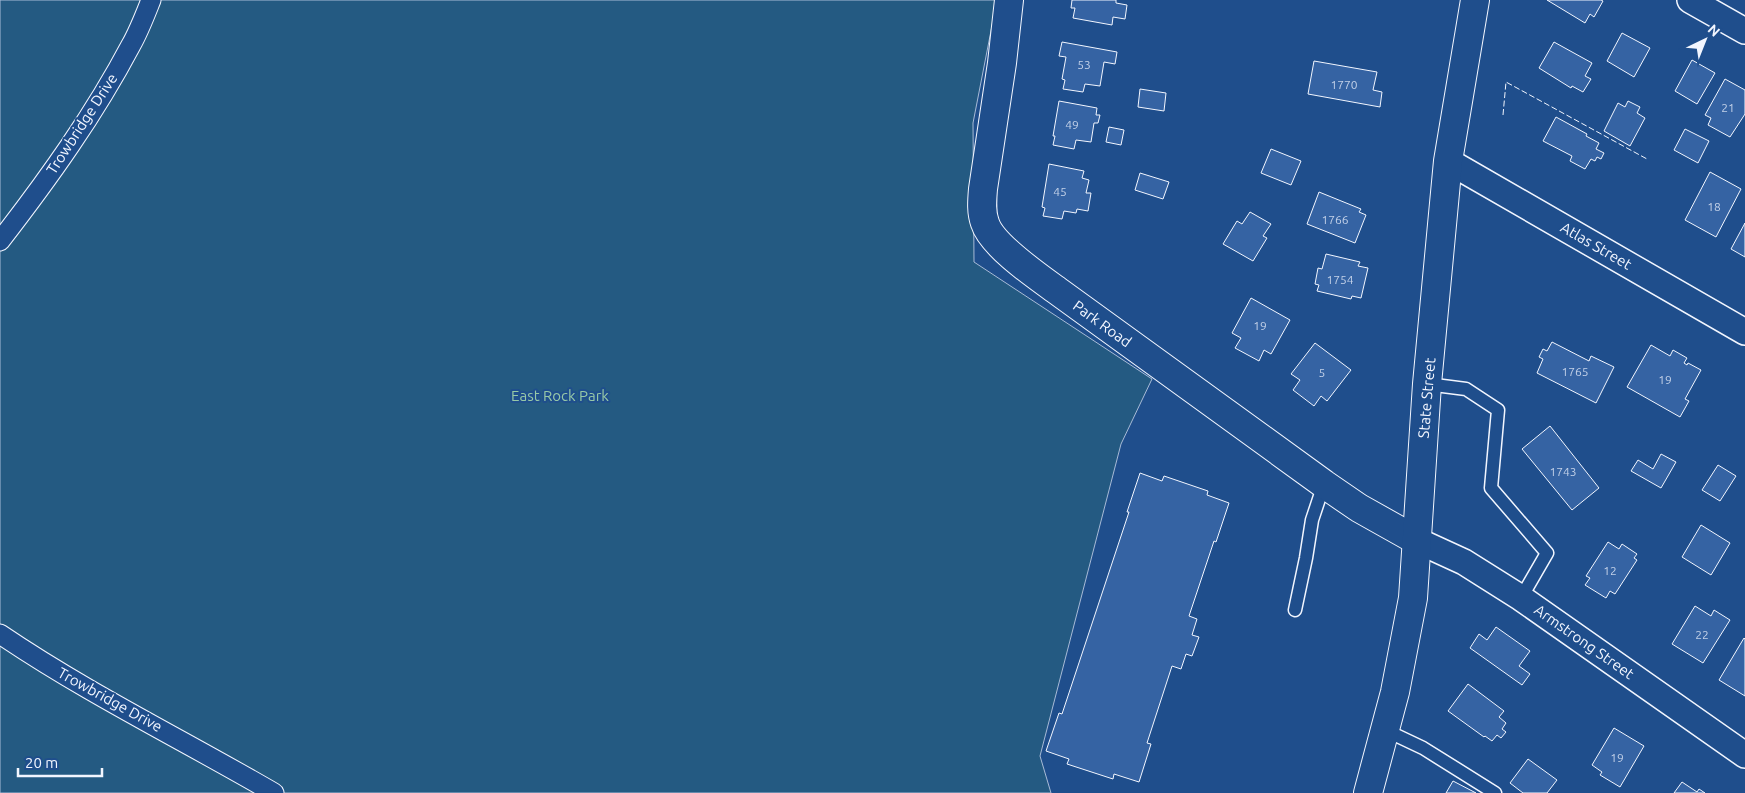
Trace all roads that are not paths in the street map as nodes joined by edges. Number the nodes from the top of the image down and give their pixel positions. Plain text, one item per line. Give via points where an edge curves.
1 (151, 0) edge
2 (1010, 0) edge
3 (1475, 0) edge
4 (1690, 0) edge
5 (1745, 31) edge
6 (1448, 161) junction
7 (0, 241) edge
8 (1745, 332) edge
9 (1427, 384) junction
10 (1324, 484) junction
11 (1416, 540) junction
12 (1521, 598) junction
13 (1295, 610) dead end
14 (0, 634) edge
15 (1385, 730) junction
16 (1745, 755) edge
17 (274, 793) edge
18 (1368, 793) edge
19 (1495, 793) edge

1 - 7 street, Trowbridge Drive via 132,44 102,97 47,180
2 - 10 main road, Park Road via 983,188 981,210 985,225 1003,247 1038,276
3 - 6 main road, State Street
4 - 5 street
6 - 8 street, Atlas Street
6 - 9 main road, State Street
9 - 11 main road, State Street
9 - 12 lane via 1466,389 1498,410 1491,488 1547,553
10 - 11 main road, Park Road via 1358,508
10 - 13 lane via 1312,520
11 - 12 street, Armstrong Street via 1464,562
11 - 15 main road, State Street via 1413,598
12 - 16 street, Armstrong Street
14 - 17 street, Trowbridge Drive via 74,681
15 - 18 main road, State Street
15 - 19 lane via 1423,748

